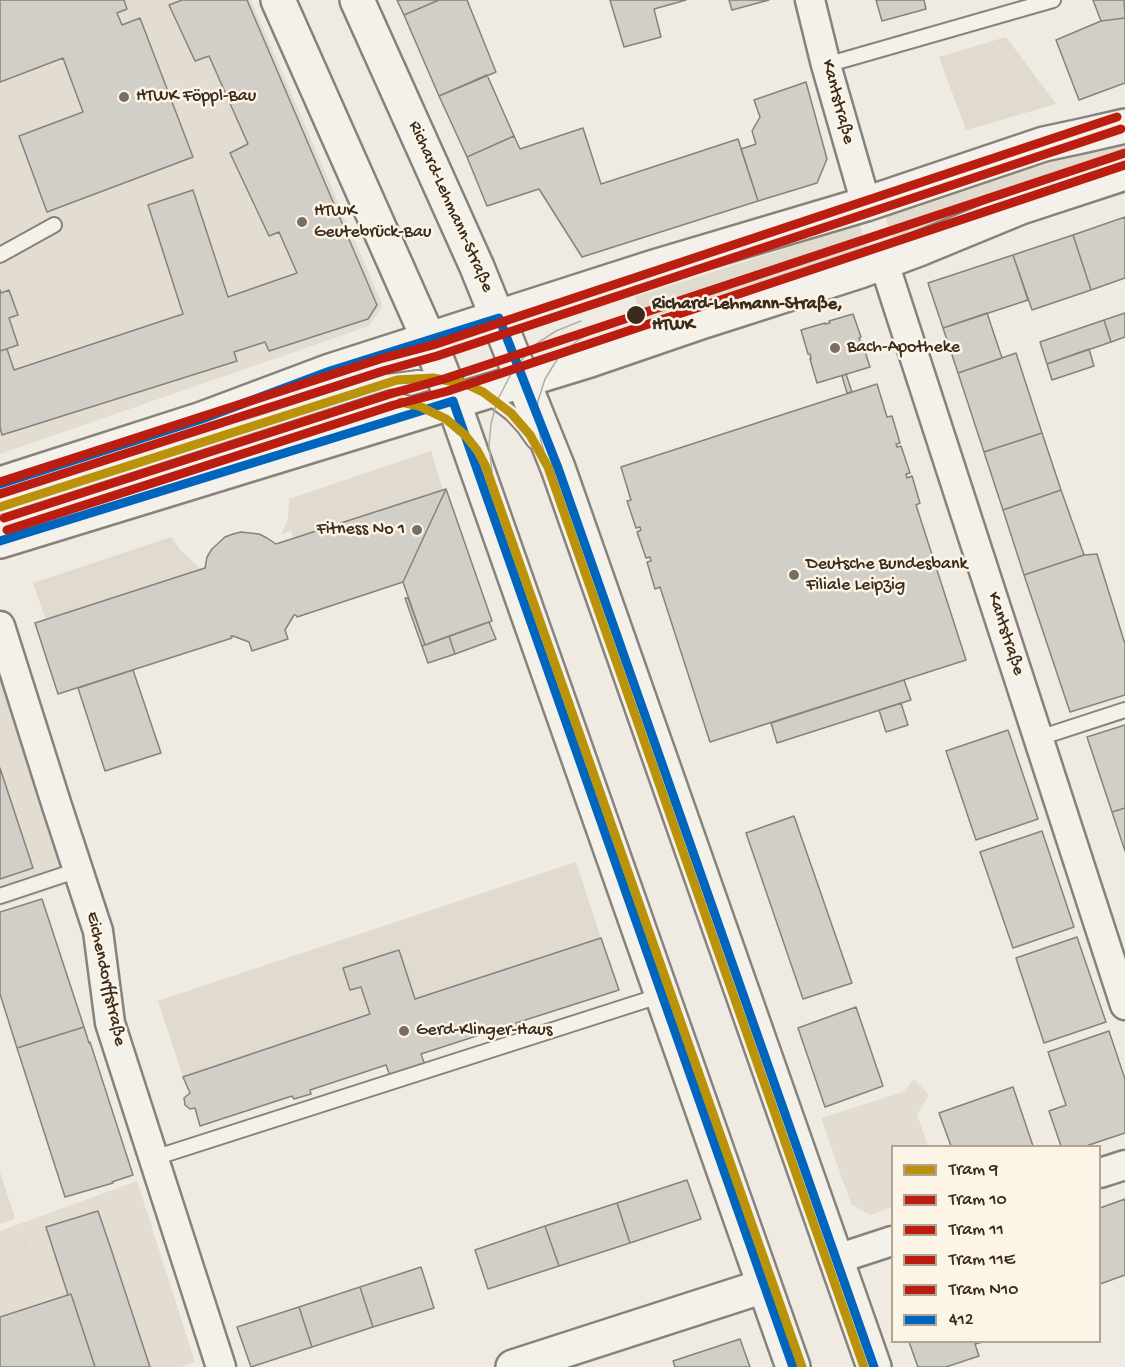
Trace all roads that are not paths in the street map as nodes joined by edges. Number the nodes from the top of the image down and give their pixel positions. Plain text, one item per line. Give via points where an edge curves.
1 (278, 0) edge
2 (357, 0) edge
3 (810, 0) edge
4 (1053, 0) edge
5 (826, 65) junction
6 (1125, 126) edge
7 (1125, 173) edge
8 (866, 204) junction
9 (54, 225) dead end
10 (0, 255) edge
11 (884, 262) junction
12 (499, 318) junction
13 (429, 340) junction
14 (523, 380) junction
15 (456, 392) junction
16 (0, 484) edge
17 (0, 507) edge
18 (572, 507) junction
19 (0, 522) edge
20 (0, 541) edge
21 (0, 626) edge
22 (1125, 710) edge
23 (1038, 738) junction
24 (78, 870) junction
25 (0, 896) edge
26 (662, 995) junction
27 (1125, 1005) edge
28 (154, 1158) junction
29 (1125, 1165) edge
30 (1101, 1173) edge
31 (891, 1242) edge
32 (837, 1260) junction
33 (764, 1286) junction
34 (221, 1367) edge
35 (513, 1367) edge
36 (792, 1367) edge
37 (874, 1367) edge

1 - 13 main road
2 - 12 main road, Richard-Lehmann-Straße
3 - 5 street, Kantstraße
4 - 5 lane
5 - 8 street, Kantstraße
6 - 8 main road via 1044,144
7 - 11 main road via 1021,207
8 - 12 main road
9 - 10 lane
11 - 14 main road
11 - 23 street, Kantstraße
12 - 13 main road
12 - 14 main road, Richard-Lehmann-Straße
13 - 15 main road
13 - 16 main road
14 - 15 main road
14 - 18 main road, Richard-Lehmann-Straße
15 - 17 lane via 418,378 387,382
15 - 18 lane via 504,407 531,435
15 - 19 lane via 419,406 401,402 357,408
15 - 20 main road
15 - 26 main road via 465,435
18 - 32 main road, Richard-Lehmann-Straße
21 - 24 street, Eichendorffstraße
22 - 23 lane
23 - 27 street, Kantstraße
24 - 25 lane
24 - 28 street, Eichendorffstraße via 98,931 110,1023
26 - 28 lane
26 - 33 main road
28 - 34 street, Eichendorffstraße
29 - 30 street
31 - 32 street
32 - 37 main road, Richard-Lehmann-Straße
33 - 35 main road
33 - 36 main road

